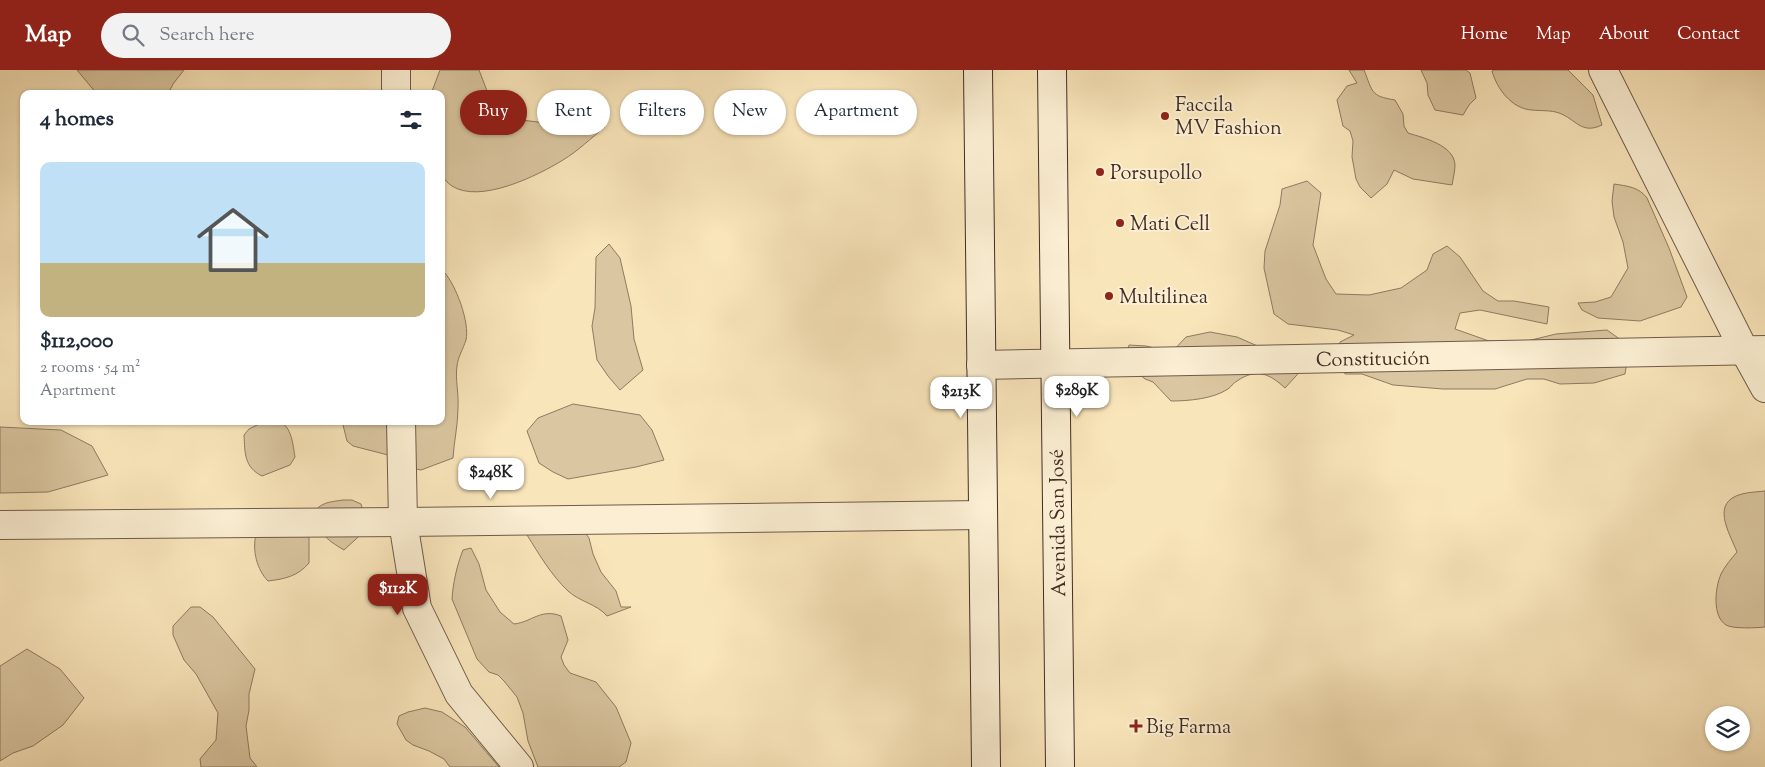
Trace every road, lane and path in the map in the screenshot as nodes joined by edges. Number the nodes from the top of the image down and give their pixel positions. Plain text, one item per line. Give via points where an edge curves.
1 (396, 70) edge
2 (978, 70) edge
3 (1052, 70) edge
4 (1603, 70) edge
5 (396, 90) edge
6 (1755, 350) edge
7 (1055, 364) junction
8 (981, 365) junction
9 (1765, 388) edge
10 (401, 425) edge
11 (983, 515) junction
12 (403, 522) junction
13 (0, 525) edge
14 (519, 767) edge
15 (986, 767) edge
16 (1060, 767) edge

1 - 5 street
2 - 8 street
3 - 7 street, Avenida San José
4 - 6 street
6 - 7 street, Constitución
6 - 9 street
7 - 8 street, Constitución
7 - 16 street, Avenida San José
8 - 11 street
10 - 12 street
11 - 12 street
11 - 15 street
12 - 13 street
12 - 14 street via 417,608 459,694

